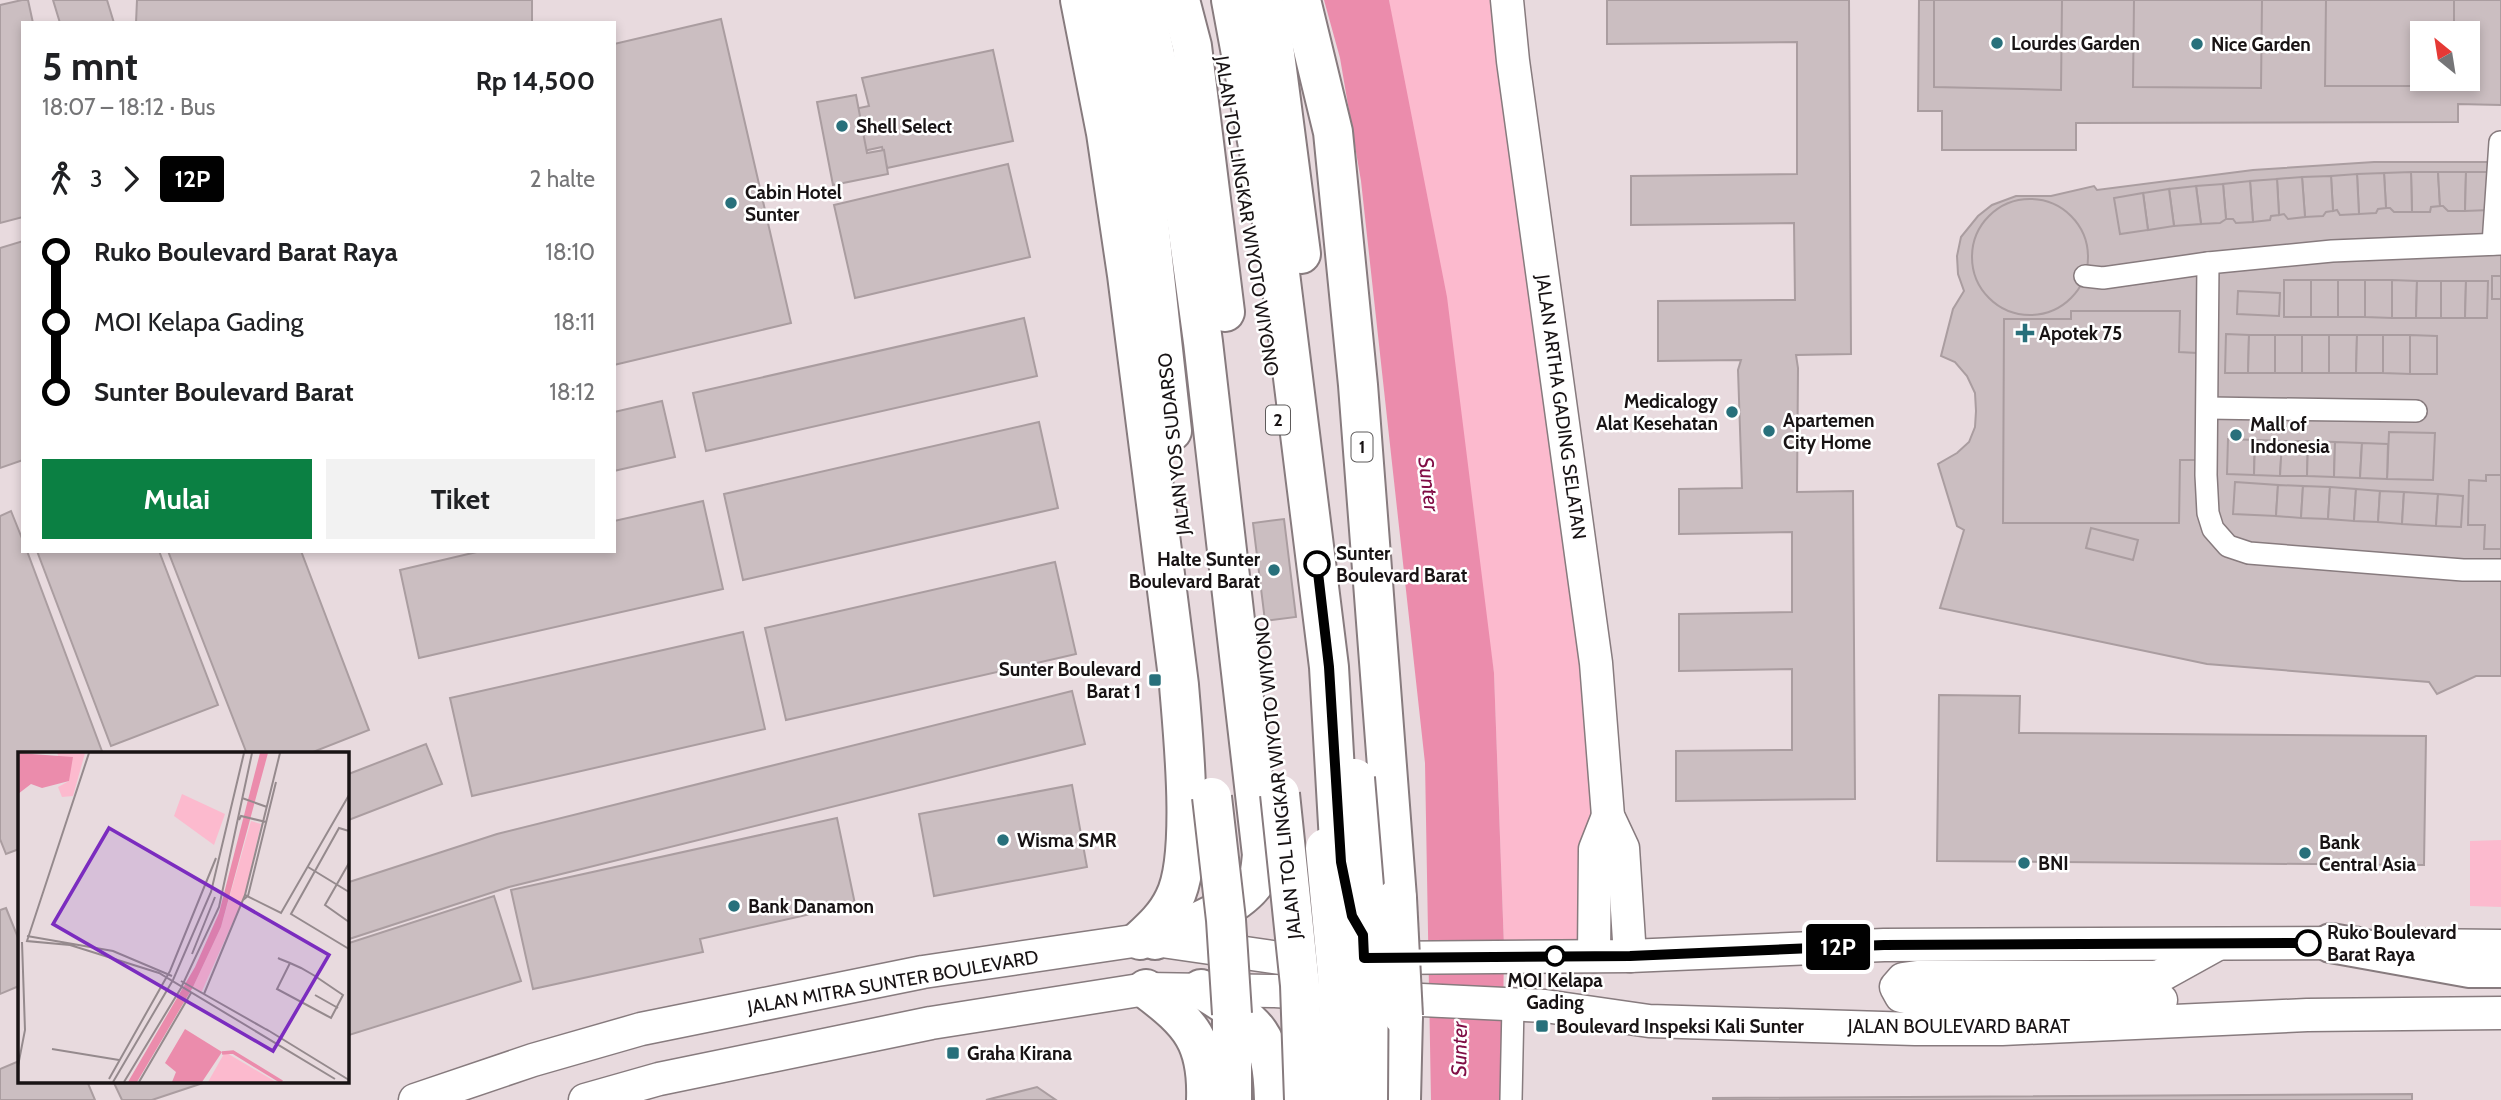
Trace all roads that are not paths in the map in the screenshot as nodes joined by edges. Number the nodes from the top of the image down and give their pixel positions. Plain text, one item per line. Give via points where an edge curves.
1 (1080, 0) edge
2 (1111, 0) edge
3 (1143, 0) edge
4 (1156, 0) edge
5 (1180, 0) edge
6 (1214, 0) edge
7 (1231, 0) edge
8 (1263, 0) edge
9 (1301, 0) edge
10 (1507, 0) edge
11 (2500, 142) edge
12 (2497, 244) edge
13 (2208, 263) junction
14 (2085, 276) dead end
15 (1203, 342) junction
16 (2208, 408) junction
17 (2416, 411) dead end
18 (2501, 570) edge
19 (1608, 816) junction
20 (1339, 842) junction
21 (1262, 855) junction
22 (1148, 940) junction
23 (2331, 943) junction
24 (2219, 944) junction
25 (2501, 946) edge
26 (1594, 956) junction
27 (1630, 956) junction
28 (1364, 958) junction
29 (2501, 968) edge
30 (1146, 989) junction
31 (1201, 989) junction
32 (1406, 1000) junction
33 (1511, 1005) junction
34 (2412, 1013) junction
35 (2501, 1013) edge
36 (415, 1100) edge
37 (585, 1100) edge
38 (1206, 1100) edge
39 (1232, 1100) edge
40 (1274, 1100) edge
41 (1304, 1100) edge
42 (1341, 1100) edge
43 (1368, 1100) edge
44 (1401, 1100) edge
45 (1511, 1100) edge

1 - 22 highway via 1127,275 1185,752 1181,878 1175,898
2 - 39 highway, JALAN YOS SUDARSO, bridge via 1143,168 1226,920
3 - 15 highway via 1178,159
4 - 15 highway via 1167,97 1187,186
5 - 41 highway, JALAN TOL LINGKAR WIYOTO WIYONO / 2, bridge via 1194,59 1277,764 1300,985
6 - 42 highway, JALAN TOL LINGKAR WIYOTO WIYONO / 2, bridge via 1282,446 1298,583 1337,974
7 - 20 highway via 1281,276 1329,667
8 - 43 highway, bridge via 1272,31 1296,199 1347,685 1369,947
9 - 44 highway, 1, bridge via 1333,132 1358,386 1397,898 1403,1016
10 - 19 main road, JALAN ARTHA GADING SELATAN via 1596,663
11 - 12 street
12 - 13 street via 2373,248
13 - 14 street via 2103,278
13 - 16 street
15 - 21 highway
16 - 17 street
16 - 18 street via 2208,513 2213,529 2228,546 2249,553
19 - 26 main road, JALAN ARTHA GADING SELATAN via 1595,849
19 - 27 main road, JALAN ARTHA GADING SELATAN via 1623,848
20 - 21 highway via 1329,853 1303,866 1275,863
20 - 28 highway via 1352,916 1363,935
21 - 22 highway via 1259,876 1246,892 1198,923
22 - 28 main road, JALAN MITRA SUNTER BOULEVARD via 1280,958
22 - 36 main road, JALAN MITRA SUNTER BOULEVARD via 923,972 641,1029
23 - 24 main road
23 - 25 main road
23 - 29 highway via 2470,968
24 - 27 main road via 1884,945
24 - 34 main road via 2154,977 1917,977 1903,979 1896,986 1901,996 1914,999 2004,1004 2350,997
26 - 27 main road
26 - 28 main road, JALAN MITRA SUNTER BOULEVARD
30 - 31 main road
30 - 37 main road via 931,1023 659,1079
30 - 38 highway via 1178,1014 1195,1038 1207,1071
31 - 32 main road
31 - 40 highway via 1262,1033 1273,1069
32 - 33 main road, JALAN BOULEVARD BARAT
32 - 43 highway via 1377,1010 1373,1016
33 - 34 main road, JALAN BOULEVARD BARAT via 1649,1021 1915,1029
33 - 45 street
34 - 35 main road, JALAN BOULEVARD BARAT

